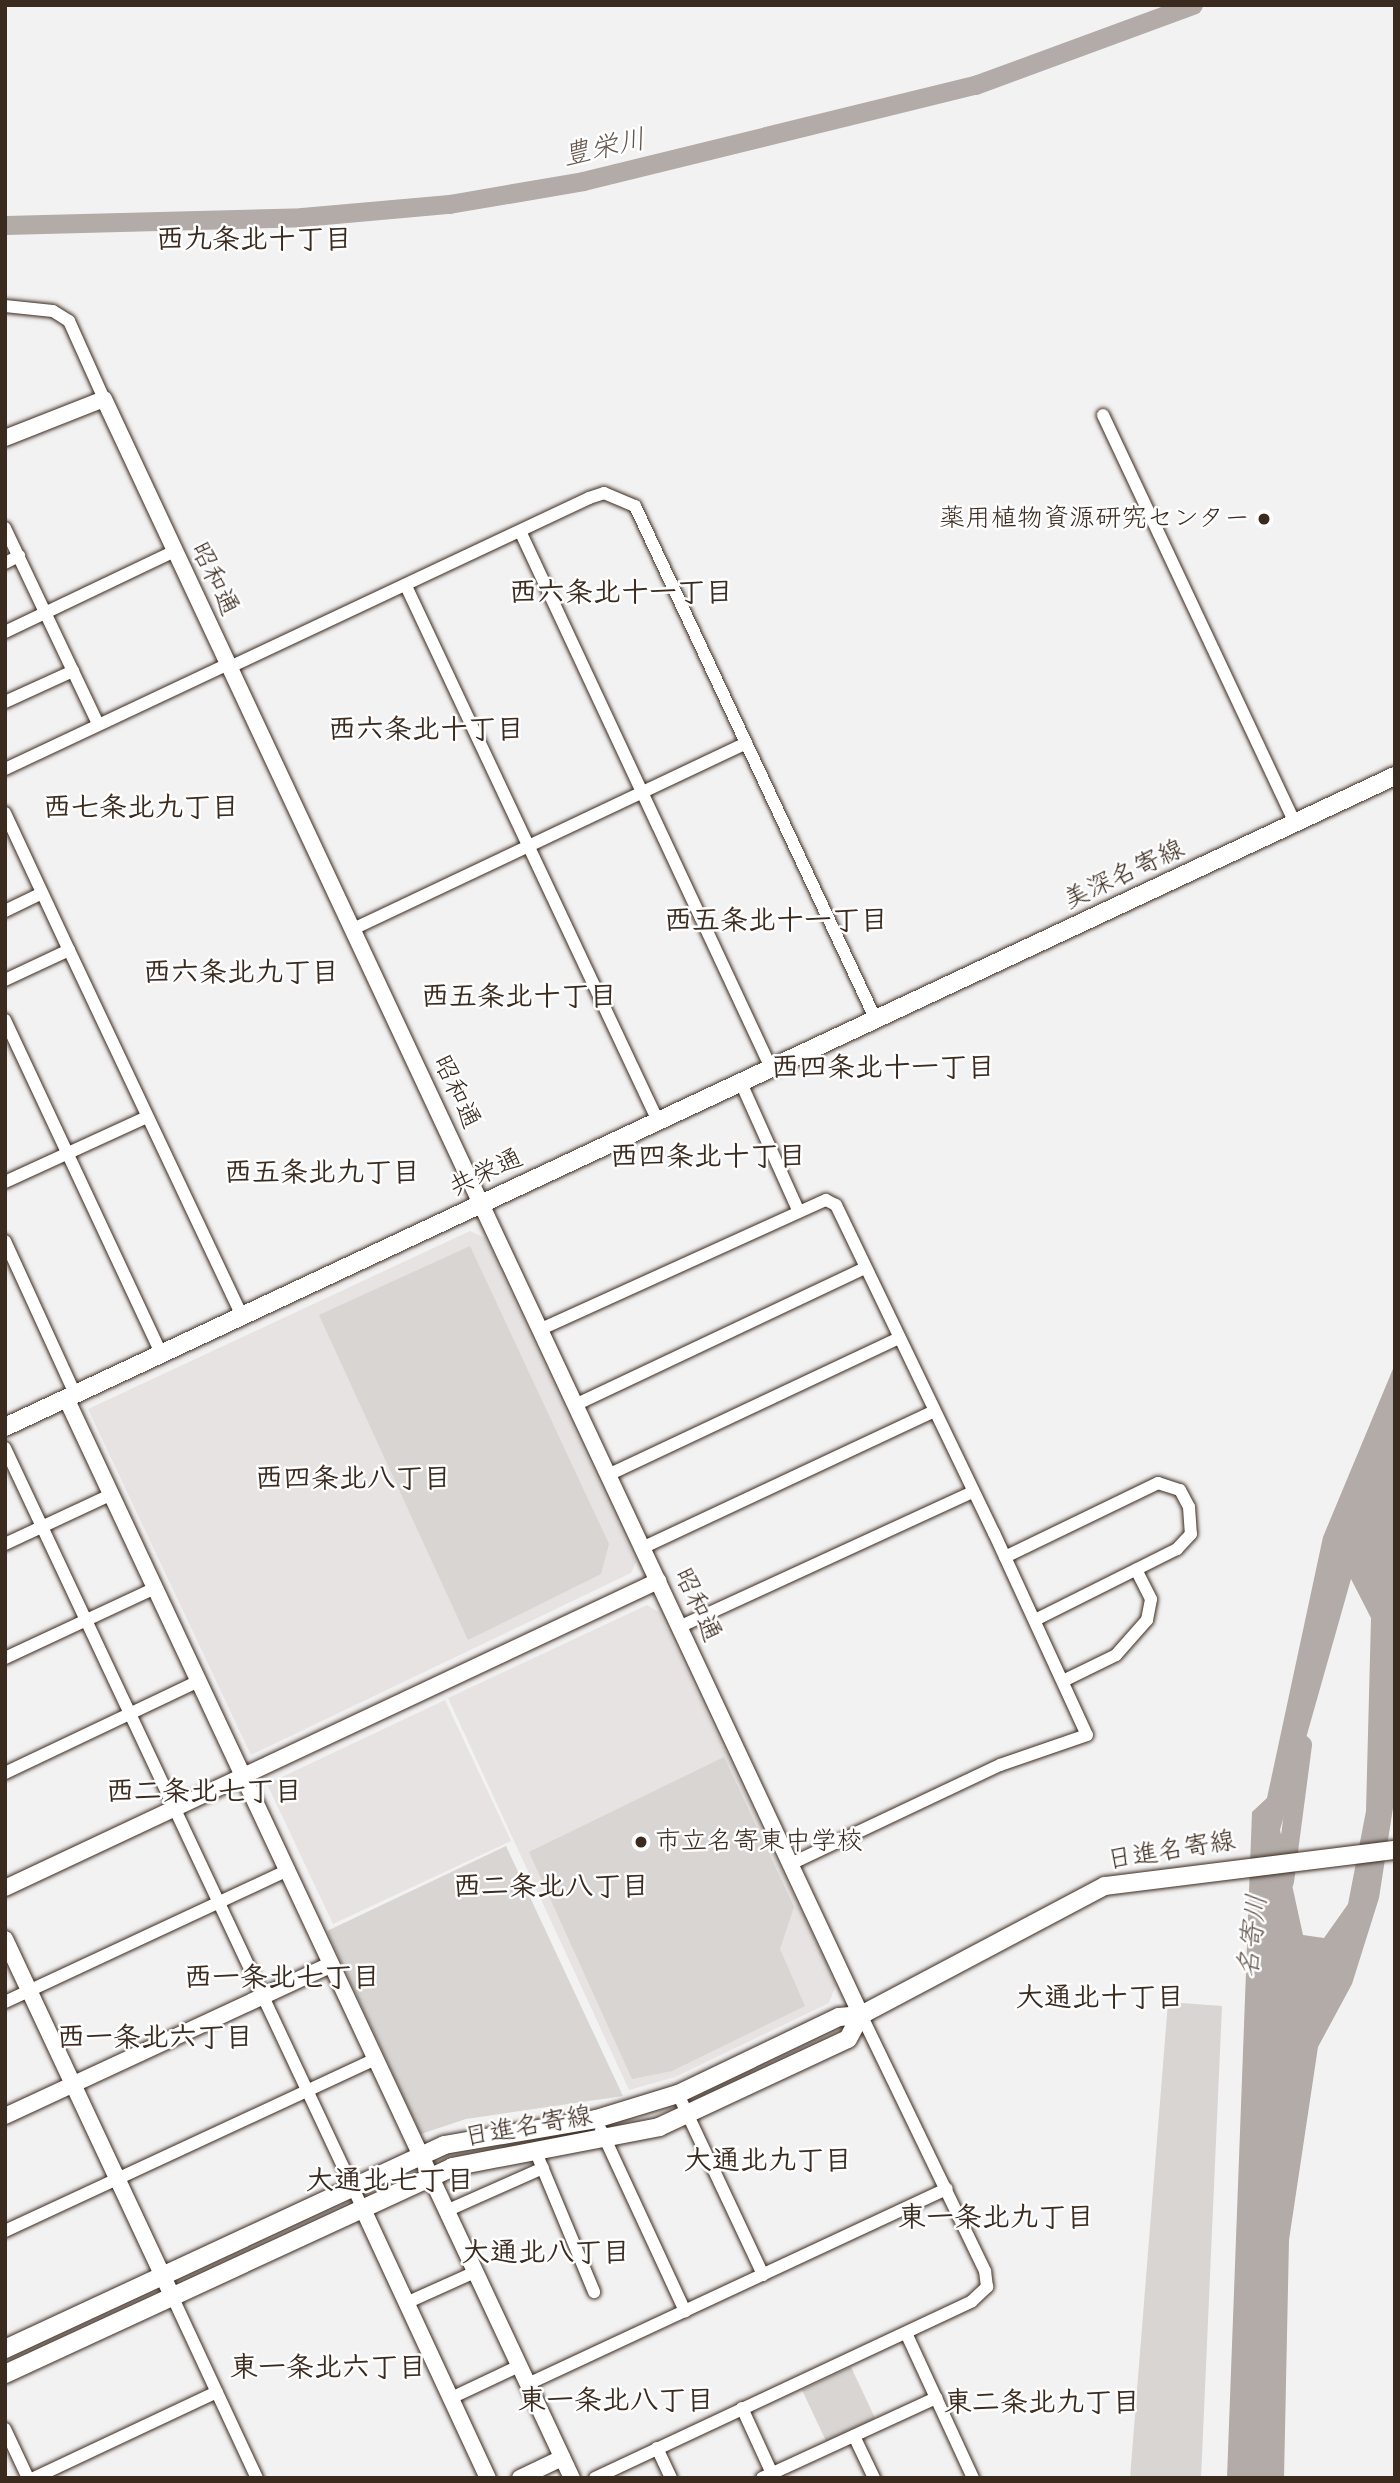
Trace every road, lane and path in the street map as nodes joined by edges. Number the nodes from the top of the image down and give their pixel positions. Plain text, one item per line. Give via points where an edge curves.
1 (5, 306) edge
2 (104, 399) junction
3 (1103, 415) dead end
4 (5, 438) edge
5 (5, 528) edge
6 (520, 531) junction
7 (173, 552) junction
8 (19, 556) junction
9 (5, 563) edge
10 (406, 586) junction
11 (46, 613) junction
12 (5, 632) edge
13 (229, 665) junction
14 (73, 671) junction
15 (5, 702) edge
16 (98, 724) junction
17 (746, 743) junction
18 (5, 769) edge
19 (1395, 776) edge
20 (642, 791) junction
21 (5, 813) edge
22 (1295, 823) junction
23 (11, 839) edge
24 (527, 845) junction
25 (42, 893) junction
26 (5, 911) edge
27 (353, 929) junction
28 (69, 950) junction
29 (5, 980) edge
30 (5, 1020) edge
31 (876, 1020) junction
32 (771, 1069) junction
33 (741, 1083) junction
34 (147, 1117) junction
35 (658, 1121) junction
36 (69, 1154) junction
37 (5, 1182) edge
38 (482, 1204) junction
39 (798, 1210) junction
40 (5, 1241) edge
41 (865, 1268) junction
42 (242, 1316) junction
43 (539, 1330) junction
44 (899, 1338) junction
45 (161, 1353) junction
46 (71, 1396) junction
47 (575, 1405) junction
48 (934, 1411) junction
49 (6, 1424) edge
50 (5, 1448) edge
51 (608, 1475) junction
52 (973, 1492) junction
53 (112, 1494) junction
54 (43, 1527) junction
55 (5, 1544) edge
56 (642, 1548) junction
57 (1005, 1558) junction
58 (1136, 1570) junction
59 (658, 1581) junction
60 (155, 1588) junction
61 (86, 1620) junction
62 (1035, 1620) junction
63 (679, 1627) junction
64 (5, 1658) edge
65 (199, 1681) junction
66 (1063, 1681) junction
67 (129, 1713) junction
68 (5, 1773) edge
69 (244, 1775) junction
70 (173, 1809) junction
71 (1395, 1850) edge
72 (791, 1864) junction
73 (288, 1870) junction
74 (5, 1888) edge
75 (217, 1904) junction
76 (5, 1938) edge
77 (331, 1965) junction
78 (30, 1990) junction
79 (262, 1997) junction
80 (5, 2002) edge
81 (861, 2015) junction
82 (376, 2059) junction
83 (74, 2084) junction
84 (306, 2091) junction
85 (678, 2094) junction
86 (686, 2114) junction
87 (5, 2116) edge
88 (596, 2119) junction
89 (606, 2140) junction
90 (535, 2150) junction
91 (421, 2155) junction
92 (543, 2168) junction
93 (430, 2175) junction
94 (118, 2178) junction
95 (351, 2185) junction
96 (947, 2189) junction
97 (362, 2207) junction
98 (446, 2211) junction
99 (5, 2231) edge
100 (475, 2272) junction
101 (162, 2273) junction
102 (763, 2274) junction
103 (594, 2292) dead end
104 (172, 2296) junction
105 (406, 2303) junction
106 (685, 2311) junction
107 (906, 2333) junction
108 (5, 2349) edge
109 (519, 2366) junction
110 (5, 2374) edge
111 (528, 2384) junction
112 (217, 2392) junction
113 (450, 2398) junction
114 (936, 2398) junction
115 (742, 2408) junction
116 (5, 2429) edge
117 (854, 2436) junction
118 (657, 2448) junction
119 (562, 2458) junction
120 (770, 2476) edge
121 (28, 2478) edge
122 (34, 2478) edge
123 (257, 2478) edge
124 (488, 2478) edge
125 (520, 2478) edge
126 (572, 2478) edge
127 (595, 2478) edge
128 (671, 2478) edge
129 (874, 2478) edge
130 (973, 2478) edge

1 - 2 street via 53,311 69,321
2 - 4 street
2 - 7 street, 昭和通
3 - 22 street
5 - 8 street
6 - 10 street
6 - 17 street via 604,493 635,506
6 - 20 street
7 - 11 street
7 - 13 street, 昭和通
8 - 9 street
8 - 11 street
10 - 13 street
10 - 24 street
11 - 12 street
11 - 14 street
13 - 16 street
13 - 27 street, 昭和通
14 - 15 street
14 - 16 street
16 - 18 street
17 - 20 street
17 - 31 street
19 - 22 main road, 美深名寄線
20 - 24 street
20 - 32 street
21 - 23 street
22 - 31 main road, 美深名寄線
23 - 25 street
24 - 27 street
24 - 35 street
25 - 26 street
25 - 28 street
27 - 38 street, 昭和通
28 - 29 street
28 - 34 street
30 - 36 street
31 - 32 main road, 共栄通
32 - 33 main road, 共栄通
33 - 35 main road, 共栄通
33 - 39 street
34 - 36 street
34 - 42 street
35 - 38 main road, 共栄通
36 - 37 street
36 - 45 street
38 - 42 main road, 共栄通
38 - 43 street, 昭和通
39 - 41 street via 826,1200 836,1205
39 - 43 street
40 - 46 street
41 - 44 street
41 - 47 street
42 - 45 main road, 共栄通
43 - 47 street, 昭和通
44 - 48 street
44 - 51 street
45 - 46 main road, 共栄通
46 - 49 main road, 共栄通
46 - 53 street
47 - 51 street, 昭和通
48 - 52 street
48 - 56 street
50 - 54 street
51 - 56 street, 昭和通
52 - 57 street
52 - 63 street
53 - 54 street
53 - 60 street
54 - 55 street
54 - 61 street
56 - 59 street, 昭和通
57 - 58 street via 1158,1483 1180,1490 1191,1534
57 - 62 street
58 - 62 street
58 - 66 street via 1150,1600 1147,1620 1116,1655
59 - 63 street, 昭和通
59 - 69 street
60 - 61 street
60 - 65 street
61 - 64 street
61 - 67 street
62 - 66 street
63 - 72 street, 昭和通
65 - 67 street
65 - 69 street
66 - 72 street via 1087,1735 1000,1765
67 - 68 street
67 - 70 street
69 - 70 street
69 - 73 street
70 - 74 street
70 - 75 street
71 - 81 main road, 日進名寄線 via 1156,1875 1081,1896
72 - 81 street, 昭和通
73 - 75 street
73 - 77 street
75 - 78 street
75 - 79 street
76 - 78 street
77 - 79 street
77 - 82 street
78 - 80 street
78 - 83 street
79 - 83 street
79 - 84 street
81 - 85 main road, 日進名寄線 via 839,2017
81 - 86 main road, 日進名寄線 via 848,2039
81 - 96 street
82 - 84 street
82 - 91 street
83 - 87 street
83 - 94 street
84 - 94 street
84 - 95 street
85 - 86 street
85 - 88 main road, 日進名寄線
86 - 89 main road, 日進名寄線
86 - 102 street
88 - 89 street
88 - 91 main road, 日進名寄線 via 503,2132
89 - 90 main road, 日進名寄線
89 - 106 street
90 - 92 street
90 - 93 main road, 日進名寄線
91 - 93 street
91 - 95 main road, 日進名寄線
92 - 98 street
92 - 103 street
93 - 97 main road, 日進名寄線
93 - 98 street
94 - 99 street
94 - 101 street
95 - 97 street
95 - 101 main road, 日進名寄線
96 - 102 street
96 - 107 street via 987,2287 972,2301
97 - 104 main road, 日進名寄線
97 - 105 street
98 - 100 street
100 - 105 street
100 - 109 street
101 - 104 street
101 - 108 main road, 日進名寄線
102 - 106 street
104 - 110 main road, 日進名寄線
104 - 112 street
105 - 113 street
106 - 111 street
107 - 114 street
107 - 115 street
109 - 111 street
109 - 113 street
111 - 119 street
112 - 122 street
112 - 123 street
113 - 124 street
114 - 117 street
114 - 130 street
115 - 118 street
115 - 120 street
116 - 121 street
117 - 120 street
117 - 129 street
118 - 127 street
118 - 128 street
119 - 125 street
119 - 126 street

